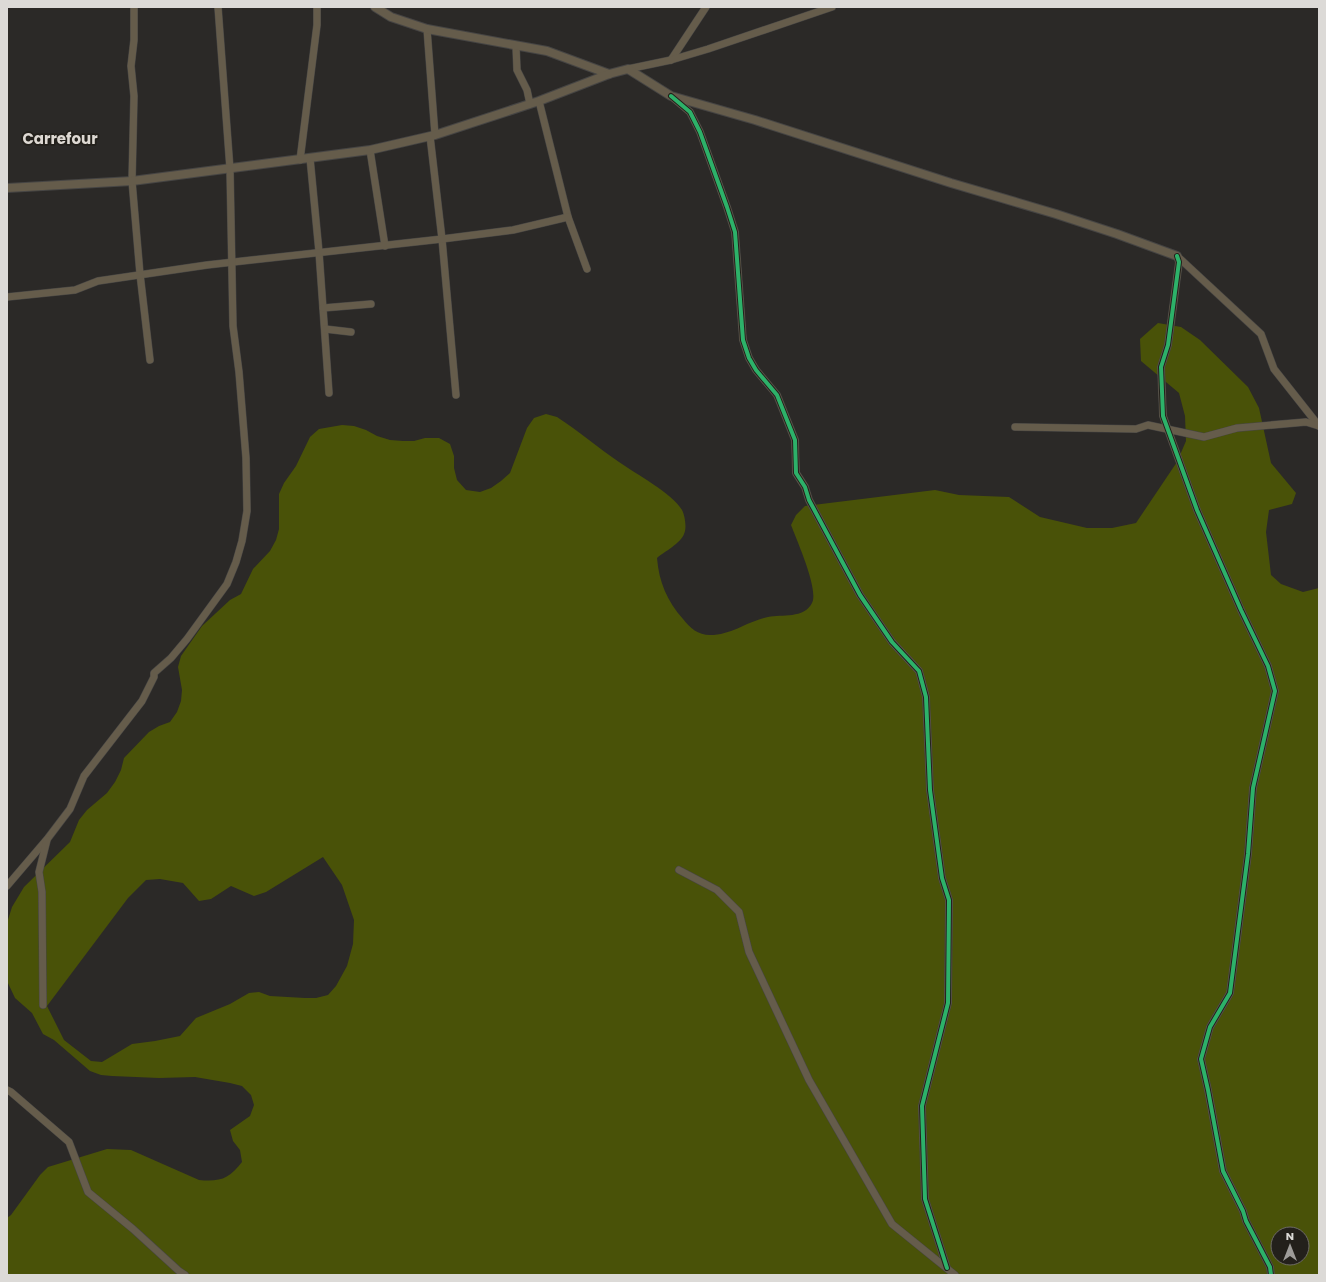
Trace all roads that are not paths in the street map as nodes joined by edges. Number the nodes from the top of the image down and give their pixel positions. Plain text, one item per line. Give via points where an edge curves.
1 (134, 7) edge
2 (218, 7) edge
3 (317, 7) edge
4 (375, 7) edge
5 (706, 7) edge
6 (832, 7) edge
7 (427, 29) junction
8 (516, 46) junction
9 (671, 60) junction
10 (628, 69) junction
11 (609, 74) junction
12 (671, 96) junction
13 (539, 101) junction
14 (530, 104) junction
15 (432, 135) junction
16 (370, 150) junction
17 (310, 158) junction
18 (300, 160) junction
19 (230, 169) junction
20 (132, 181) junction
21 (7, 188) edge
22 (568, 217) junction
23 (442, 239) junction
24 (385, 246) junction
25 (319, 252) junction
26 (1177, 256) junction
27 (233, 262) junction
28 (587, 269) dead end
29 (140, 274) junction
30 (358, 296) dead end
31 (7, 297) edge
32 (358, 304) junction
33 (371, 304) dead end
34 (323, 308) junction
35 (325, 329) junction
36 (351, 332) dead end
37 (150, 360) dead end
38 (329, 392) dead end
39 (456, 395) dead end
40 (1319, 426) edge
41 (1015, 427) dead end
42 (1168, 429) junction
43 (48, 838) junction
44 (679, 870) dead end
45 (7, 886) edge
46 (43, 1005) dead end
47 (7, 1090) edge
48 (947, 1268) junction
49 (185, 1275) edge
50 (955, 1275) edge
51 (1271, 1275) edge

1 - 20 street via 131,66 134,96
2 - 19 street
3 - 18 street
4 - 7 street via 391,17
5 - 9 street
6 - 9 street
7 - 8 street
7 - 15 street
8 - 11 street via 546,51
8 - 14 street via 517,70 527,90
9 - 10 street
10 - 11 street
10 - 12 street
11 - 13 street
12 - 26 street via 1056,214
12 - 48 street via 690,112 700,132 727,207 735,232 743,340 748,358 777,395 791,429 795,440 796,473 860,595 892,642 919,671 926,697 930,790 942,878 949,900 948,1003 922,1106 925,1199
13 - 14 street
13 - 22 street
14 - 15 street
15 - 16 street
15 - 23 street
16 - 17 street
16 - 24 street
17 - 18 street
17 - 25 street
18 - 19 street
19 - 20 street
19 - 27 street
20 - 21 street
20 - 29 street
22 - 23 street via 513,230
22 - 28 street
23 - 24 street
23 - 39 street
24 - 25 street
25 - 27 street
25 - 34 street
26 - 40 street via 1261,334 1274,369
26 - 42 street via 1179,262 1168,345 1161,367 1163,416
27 - 29 street
27 - 43 street via 233,326 247,486 247,511 236,562 227,584 217,598 179,648 154,673 142,701 84,776 70,809
29 - 31 street via 98,281 74,290
29 - 37 street
30 - 32 street
32 - 33 street
32 - 34 street
34 - 35 street
35 - 36 street
35 - 38 street
40 - 42 street via 1306,422 1237,428 1204,437
41 - 42 street via 1136,429 1148,424
42 - 51 street via 1197,510 1268,666 1275,691 1253,788 1248,854 1230,993 1210,1027 1201,1059 1223,1171 1270,1267
43 - 45 street
43 - 46 street via 39,872 42,892
44 - 48 street via 717,890 739,912 748,952 809,1080 892,1224
47 - 49 street via 69,1142 88,1192
48 - 50 street

